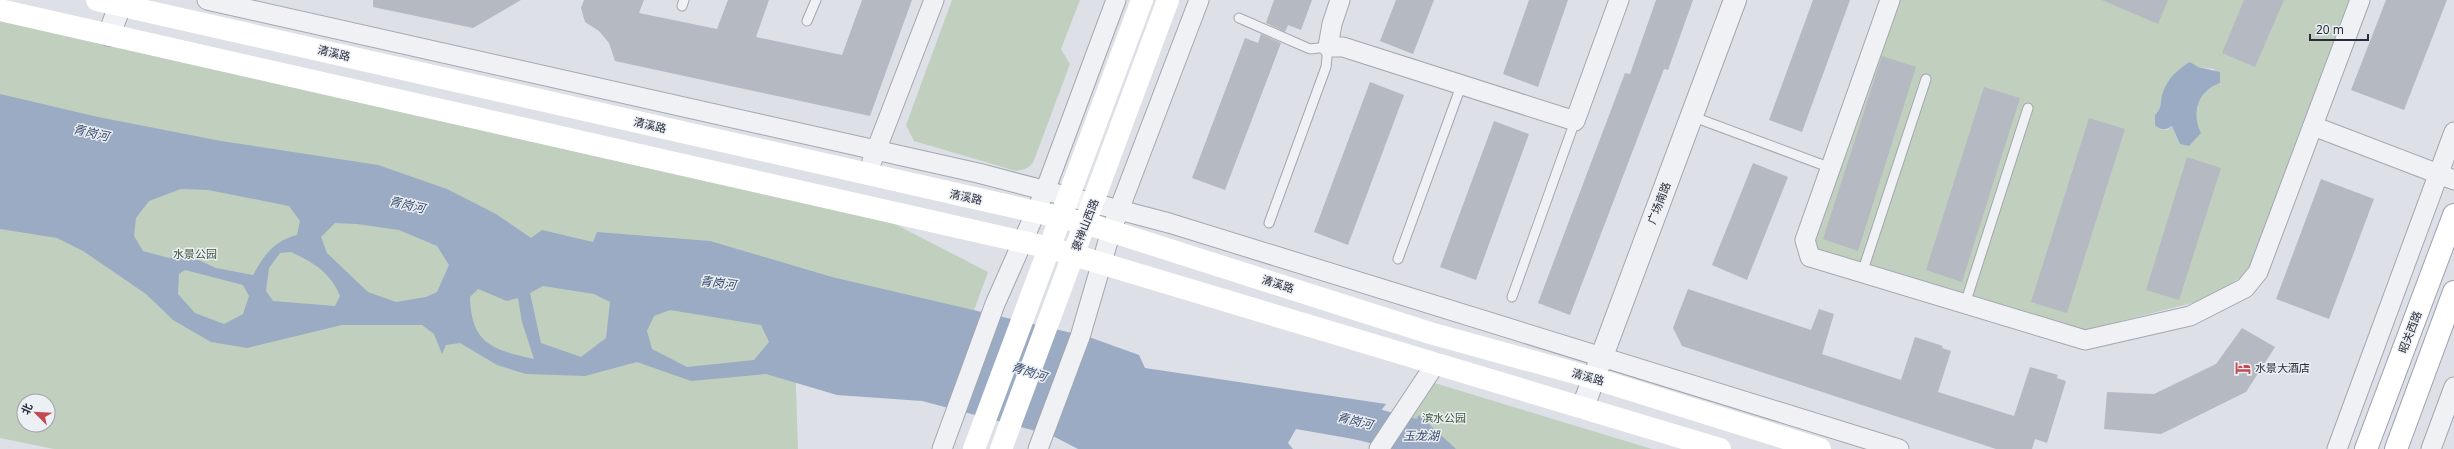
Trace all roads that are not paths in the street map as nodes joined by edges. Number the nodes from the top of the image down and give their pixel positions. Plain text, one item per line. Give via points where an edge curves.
1 (97, 0) edge
2 (207, 0) edge
3 (816, 0) edge
4 (934, 0) edge
5 (1116, 0) edge
6 (1142, 0) edge
7 (1168, 0) edge
8 (1199, 0) edge
9 (1340, 0) edge
10 (1620, 0) edge
11 (1735, 0) edge
12 (1890, 0) edge
13 (2360, 0) edge
14 (121, 3) edge
15 (0, 10) edge
16 (1239, 18) dead end
17 (807, 21) dead end
18 (109, 35) junction
19 (1328, 47) junction
20 (1926, 79) dead end
21 (1462, 86) junction
22 (542, 100) junction
23 (2028, 108) dead end
24 (1692, 116) junction
25 (1575, 121) junction
26 (2313, 126) junction
27 (534, 132) junction
28 (2454, 132) edge
29 (876, 150) junction
30 (1830, 168) junction
31 (867, 175) junction
32 (2446, 177) edge
33 (1045, 191) junction
34 (1065, 207) junction
35 (1119, 210) junction
36 (1036, 212) junction
37 (1089, 214) junction
38 (2454, 215) edge
39 (1268, 222) dead end
40 (1111, 231) junction
41 (1022, 242) junction
42 (1050, 248) junction
43 (1074, 255) junction
44 (1398, 259) dead end
45 (1102, 263) junction
46 (1862, 273) junction
47 (2454, 292) edge
48 (1512, 297) dead end
49 (1965, 304) junction
50 (1602, 356) junction
51 (1436, 363) junction
52 (1593, 378) junction
53 (2454, 387) edge
54 (1583, 407) junction
55 (978, 441) edge
56 (1002, 445) edge
57 (942, 449) edge
58 (1038, 449) edge
59 (1379, 449) edge
60 (1720, 449) edge
61 (1820, 449) edge
62 (1900, 449) edge
63 (2337, 449) edge
64 (2366, 449) edge
65 (2396, 449) edge
66 (2431, 449) edge

1 - 14 main road, 清溪路
2 - 29 street
3 - 17 lane
4 - 29 street
5 - 33 street
6 - 34 main road
7 - 37 main road, 褒禅山西路
8 - 35 street
9 - 19 street
10 - 25 street
11 - 24 street, 广场南路
12 - 30 street
13 - 26 street
14 - 18 street
14 - 22 main road, 清溪路
15 - 18 main road
16 - 19 lane via 1310,49
18 - 27 main road
19 - 21 street via 1343,47
19 - 39 lane via 1326,67
20 - 46 lane
21 - 25 street
21 - 44 lane
22 - 27 main road
22 - 31 main road, 清溪路
23 - 49 lane
24 - 30 lane
24 - 50 street, 广场南路
25 - 48 lane
26 - 32 street
26 - 49 street via 2258,272 2245,288 2190,316 2085,340
27 - 41 main road
28 - 32 street
29 - 31 street
29 - 33 street
30 - 46 street via 1805,240 1810,257
31 - 36 main road, 清溪路
32 - 63 street
33 - 34 street
33 - 36 street
34 - 36 main road, 清溪路
34 - 37 main road, 清溪路
34 - 42 main road
35 - 37 street
35 - 40 street
35 - 50 street via 1169,223
36 - 41 street
37 - 40 main road, 清溪路
37 - 43 main road, 褒禅山西路
38 - 64 main road, 昭关西路
40 - 45 street
40 - 52 main road, 清溪路 via 1430,333
41 - 42 main road
41 - 57 street via 995,304
42 - 43 main road
42 - 55 main road
43 - 45 main road
43 - 56 main road, 褒禅山西路
45 - 51 main road
45 - 58 street via 1080,336
46 - 49 street
47 - 65 main road
50 - 52 street, 广场南路
50 - 62 street
51 - 54 main road
51 - 59 street
52 - 54 street, 广场南路
52 - 61 main road, 清溪路
53 - 66 street
54 - 60 main road

